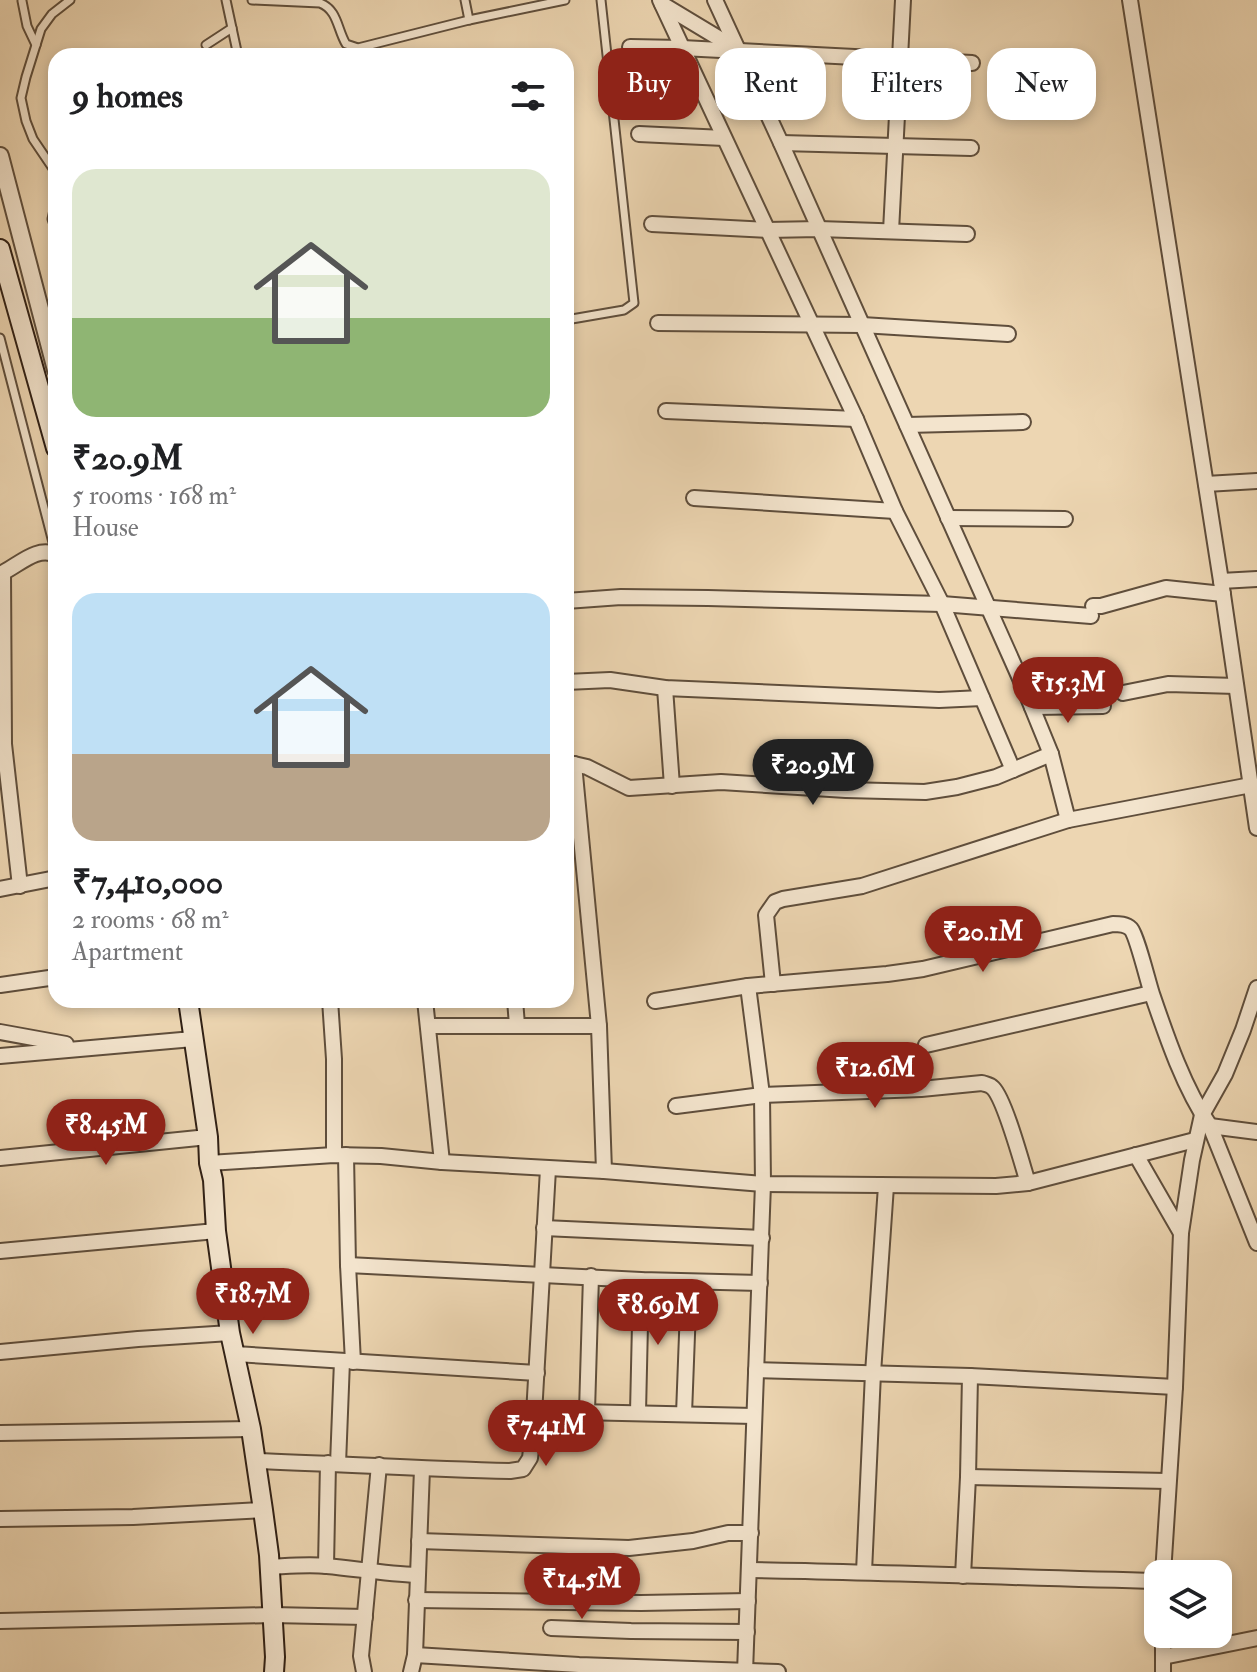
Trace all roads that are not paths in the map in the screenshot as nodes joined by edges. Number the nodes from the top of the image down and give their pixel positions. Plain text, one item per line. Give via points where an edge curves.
1 (70, 0) edge
2 (226, 0) edge
3 (252, 0) edge
4 (465, 0) edge
5 (565, 0) edge
6 (601, 0) edge
7 (715, 0) edge
8 (903, 0) edge
9 (1130, 0) edge
10 (22, 1) edge
11 (661, 2) edge
12 (469, 20) junction
13 (232, 28) junction
14 (36, 45) junction
15 (206, 45) dead end
16 (630, 47) dead end
17 (236, 48) edge
18 (352, 48) edge
19 (373, 48) edge
20 (682, 48) joint
21 (734, 48) edge
22 (738, 48) edge
23 (901, 48) edge
24 (699, 84) edge
25 (770, 120) edge
26 (898, 120) edge
27 (639, 134) dead end
28 (724, 138) junction
29 (781, 143) junction
30 (897, 145) junction
31 (971, 148) dead end
32 (0, 156) edge
33 (48, 161) edge
34 (652, 224) dead end
35 (819, 229) junction
36 (767, 230) junction
37 (891, 231) junction
38 (967, 234) dead end
39 (0, 249) edge
40 (574, 319) edge
41 (658, 323) dead end
42 (812, 325) junction
43 (862, 325) junction
44 (1008, 334) dead end
45 (0, 338) edge
46 (48, 339) edge
47 (666, 411) dead end
48 (856, 419) junction
49 (48, 420) edge
50 (1023, 422) dead end
51 (907, 425) junction
52 (1257, 481) edge
53 (1206, 484) junction
54 (694, 498) dead end
55 (895, 511) junction
56 (948, 518) junction
57 (1065, 519) dead end
58 (48, 523) edge
59 (48, 551) edge
60 (2, 573) edge
61 (1257, 579) edge
62 (1222, 588) junction
63 (574, 600) edge
64 (942, 604) junction
65 (988, 607) junction
66 (574, 682) edge
67 (1236, 686) junction
68 (665, 688) junction
69 (1123, 693) dead end
70 (2, 697) edge
71 (982, 698) junction
72 (1103, 706) dead end
73 (1032, 707) junction
74 (1051, 754) junction
75 (574, 765) edge
76 (1013, 770) junction
77 (1251, 785) junction
78 (672, 786) junction
79 (4, 796) edge
80 (574, 800) edge
81 (1068, 820) junction
82 (1257, 828) edge
83 (48, 880) edge
84 (20, 886) junction
85 (0, 889) edge
86 (48, 978) edge
87 (773, 984) junction
88 (0, 985) edge
89 (748, 986) junction
90 (1257, 988) edge
91 (1151, 993) junction
92 (655, 1001) dead end
93 (189, 1008) edge
94 (331, 1008) edge
95 (426, 1008) edge
96 (516, 1008) edge
97 (517, 1025) junction
98 (428, 1026) junction
99 (599, 1026) junction
100 (0, 1032) edge
101 (193, 1039) junction
102 (926, 1045) dead end
103 (86, 1048) junction
104 (0, 1056) edge
105 (762, 1095) junction
106 (676, 1106) dead end
107 (1206, 1121) junction
108 (1257, 1132) edge
109 (208, 1137) junction
110 (1195, 1140) junction
111 (340, 1155) junction
112 (1136, 1155) junction
113 (0, 1158) edge
114 (442, 1162) junction
115 (209, 1163) junction
116 (548, 1169) junction
117 (604, 1171) junction
118 (1028, 1183) junction
119 (763, 1184) junction
120 (886, 1186) junction
121 (544, 1228) junction
122 (216, 1231) junction
123 (1181, 1233) junction
124 (762, 1238) junction
125 (1257, 1243) edge
126 (0, 1251) edge
127 (348, 1265) junction
128 (541, 1274) junction
129 (591, 1276) junction
130 (641, 1280) junction
131 (689, 1282) junction
132 (760, 1283) junction
133 (230, 1333) junction
134 (0, 1352) edge
135 (235, 1354) junction
136 (347, 1362) junction
137 (756, 1370) junction
138 (537, 1373) junction
139 (873, 1373) junction
140 (970, 1376) junction
141 (1175, 1387) junction
142 (534, 1411) junction
143 (587, 1411) junction
144 (638, 1412) junction
145 (684, 1414) junction
146 (754, 1416) junction
147 (251, 1429) junction
148 (0, 1433) edge
149 (256, 1461) junction
150 (333, 1464) junction
151 (379, 1465) junction
152 (422, 1469) junction
153 (968, 1477) junction
154 (1168, 1481) junction
155 (263, 1510) junction
156 (0, 1519) edge
157 (751, 1533) junction
158 (419, 1541) junction
159 (1164, 1560) edge
160 (326, 1566) junction
161 (269, 1567) junction
162 (749, 1570) junction
163 (369, 1572) junction
164 (864, 1572) junction
165 (417, 1575) junction
166 (963, 1576) junction
167 (1144, 1581) edge
168 (416, 1600) junction
169 (748, 1601) junction
170 (272, 1615) junction
171 (365, 1617) junction
172 (0, 1621) edge
173 (551, 1628) dead end
174 (747, 1632) junction
175 (1257, 1638) edge
176 (415, 1655) junction
177 (1163, 1665) edge
178 (274, 1672) edge
179 (364, 1672) edge
180 (411, 1672) edge
181 (745, 1672) edge
182 (778, 1672) edge

1 - 14 lane via 52,14
2 - 13 lane
3 - 18 lane via 330,7
4 - 12 lane
5 - 12 lane
6 - 40 lane via 634,303 624,310
7 - 22 street
8 - 23 street
9 - 53 street
10 - 14 lane
11 - 20 street
11 - 21 street
12 - 19 lane
13 - 15 lane
13 - 17 lane
14 - 33 lane via 21,98 33,139
16 - 20 street
24 - 28 street
25 - 29 street
26 - 30 street
27 - 28 street
28 - 36 street
29 - 30 street
29 - 35 street
30 - 31 street
30 - 37 street
32 - 46 street
34 - 36 street
35 - 36 street
35 - 37 street
35 - 43 street
36 - 42 street
37 - 38 street
39 - 49 main road
41 - 42 street
42 - 43 street
42 - 48 street
43 - 44 street
43 - 51 street
45 - 58 lane
47 - 48 street
48 - 55 street
50 - 51 street
51 - 56 street
52 - 53 street
53 - 62 street
54 - 55 street
55 - 64 street
56 - 57 street
56 - 65 street
59 - 60 street
60 - 70 street
61 - 62 street
62 - 65 street via 1166,588 1092,611
62 - 67 street
63 - 64 street
64 - 65 street
64 - 71 street
65 - 73 street
66 - 68 street via 610,680
67 - 69 street via 1168,684
67 - 77 street
68 - 71 street
68 - 78 street
70 - 79 street
71 - 76 street
72 - 73 street
73 - 74 street
74 - 76 street
74 - 81 street
75 - 78 street via 629,788
76 - 78 street via 925,792 721,782
77 - 81 street
77 - 82 street
79 - 84 street
80 - 99 street
81 - 87 street via 862,886 775,902 766,915
83 - 84 street
84 - 85 street
86 - 88 street
87 - 89 street
87 - 91 street via 923,969 1122,924 1132,930
89 - 92 street
89 - 105 street
90 - 107 street
91 - 102 street
91 - 107 street
93 - 101 main road
94 - 111 street
95 - 98 street
96 - 97 street
97 - 98 street
97 - 99 street
98 - 114 street
99 - 117 street
100 - 103 street
101 - 103 street
101 - 109 main road
103 - 104 street
105 - 106 street
105 - 118 street via 990,1085 1002,1104
105 - 119 street
107 - 108 street
107 - 110 street
107 - 125 street
109 - 113 street
109 - 115 main road
110 - 112 street
110 - 123 street
111 - 114 street
111 - 115 street
111 - 127 street
112 - 118 street
112 - 123 street
114 - 116 street
115 - 122 main road
116 - 117 street
116 - 121 street
117 - 119 street
118 - 120 street
119 - 120 street
119 - 124 street
120 - 139 street
121 - 124 street
121 - 128 street
122 - 126 street
122 - 133 main road
123 - 141 street
124 - 132 street
127 - 128 street
127 - 136 street
128 - 129 street
128 - 138 street
129 - 130 street
129 - 143 street
130 - 131 street
130 - 144 street
131 - 132 street
131 - 145 street
132 - 137 street
133 - 134 street
133 - 135 main road
135 - 136 street
135 - 147 main road
136 - 138 street
136 - 150 street
137 - 139 street
137 - 146 street
138 - 142 street
139 - 140 street
139 - 164 street
140 - 141 street
140 - 153 street
141 - 154 street
142 - 143 street
142 - 152 street via 530,1458 523,1469
143 - 144 street
144 - 145 street
145 - 146 street
146 - 157 street
147 - 148 street
147 - 149 main road
149 - 150 street
149 - 155 main road
150 - 151 street
150 - 160 street
151 - 152 street
151 - 163 street
152 - 158 street
153 - 154 street
153 - 166 street
154 - 159 street
155 - 156 street
155 - 161 main road
157 - 158 street via 629,1548
157 - 162 street
158 - 165 street
160 - 161 street
160 - 163 street
161 - 170 main road
162 - 164 street
162 - 169 street
163 - 165 street
163 - 171 street
164 - 166 street
165 - 168 street
166 - 167 street
168 - 169 street
168 - 176 street
169 - 174 street
170 - 171 street
170 - 172 street
170 - 178 main road
171 - 179 street
173 - 174 street
174 - 181 street
175 - 177 street
176 - 180 street
176 - 181 street
181 - 182 street

